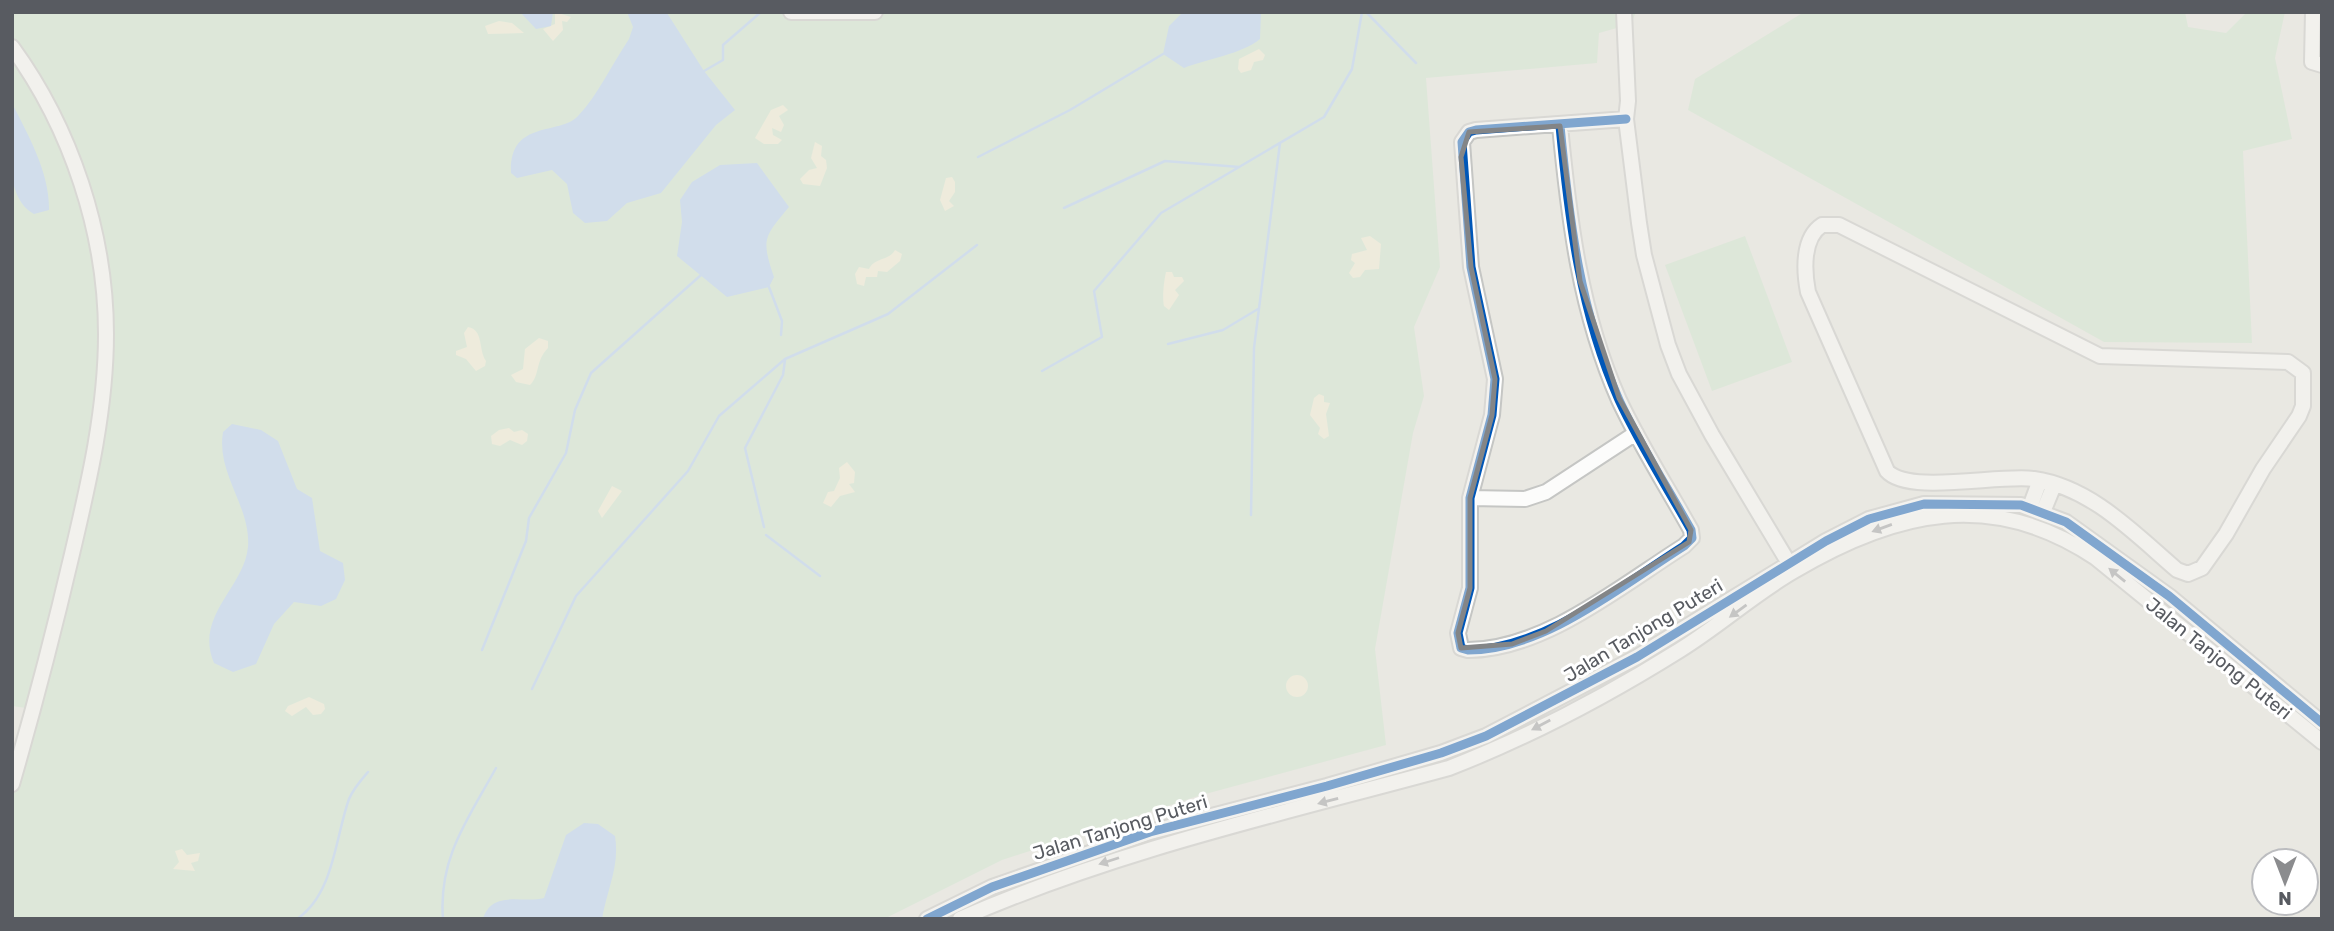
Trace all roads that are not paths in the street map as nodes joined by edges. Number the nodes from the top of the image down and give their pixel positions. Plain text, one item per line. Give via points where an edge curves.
1 (791, 12) edge
2 (875, 12) edge
3 (1624, 12) edge
4 (1636, 12) edge
5 (2313, 12) edge
6 (1627, 46) junction
7 (12, 47) edge
8 (2322, 65) edge
9 (1626, 119) junction
10 (1560, 126) junction
11 (1636, 433) junction
12 (2047, 483) junction
13 (1470, 498) junction
14 (1924, 504) junction
15 (2036, 509) junction
16 (1940, 515) junction
17 (1791, 567) junction
18 (2153, 584) junction
19 (2151, 603) junction
20 (2322, 723) edge
21 (2322, 742) edge
22 (12, 784) edge
23 (927, 919) edge
24 (960, 919) edge

1 - 2 street
3 - 6 street
4 - 6 street
5 - 8 street via 2312,62
6 - 9 street
7 - 22 street via 70,149 101,265 106,334 94,460
9 - 10 street
9 - 17 street via 1644,255 1675,364
10 - 11 street via 1580,281 1619,398
10 - 13 street via 1476,130 1462,142 1471,267 1494,379 1492,415
11 - 13 street via 1545,492 1525,499
11 - 13 street via 1691,530 1689,542 1546,631 1512,644 1476,650 1461,648 1458,633 1470,588
12 - 12 street via 2113,515 2176,570 2195,572 2226,534 2299,416 2302,373 2288,362 2100,356 1839,225 1815,230 1805,269 1808,292 1893,478 1914,482 2006,476
12 - 15 street
14 - 15 street, Jalan Tanjong Puteri via 1971,502
14 - 16 street via 1926,512
14 - 17 street, Jalan Tanjong Puteri via 1869,519
15 - 18 street, Jalan Tanjong Puteri via 2066,522
16 -> 17 street, Jalan Tanjong Puteri via 1878,528
19 -> 16 street, Jalan Tanjong Puteri via 2096,558 2048,530 2022,522
17 - 23 street, Jalan Tanjong Puteri via 1637,657 1486,736 1327,786 1150,832 992,887
17 -> 24 street, Jalan Tanjong Puteri via 1703,636 1645,672 1492,752 1449,768 1154,846
18 - 19 street via 2157,595
18 - 20 street, Jalan Tanjong Puteri
19 - 21 street, Jalan Tanjong Puteri

